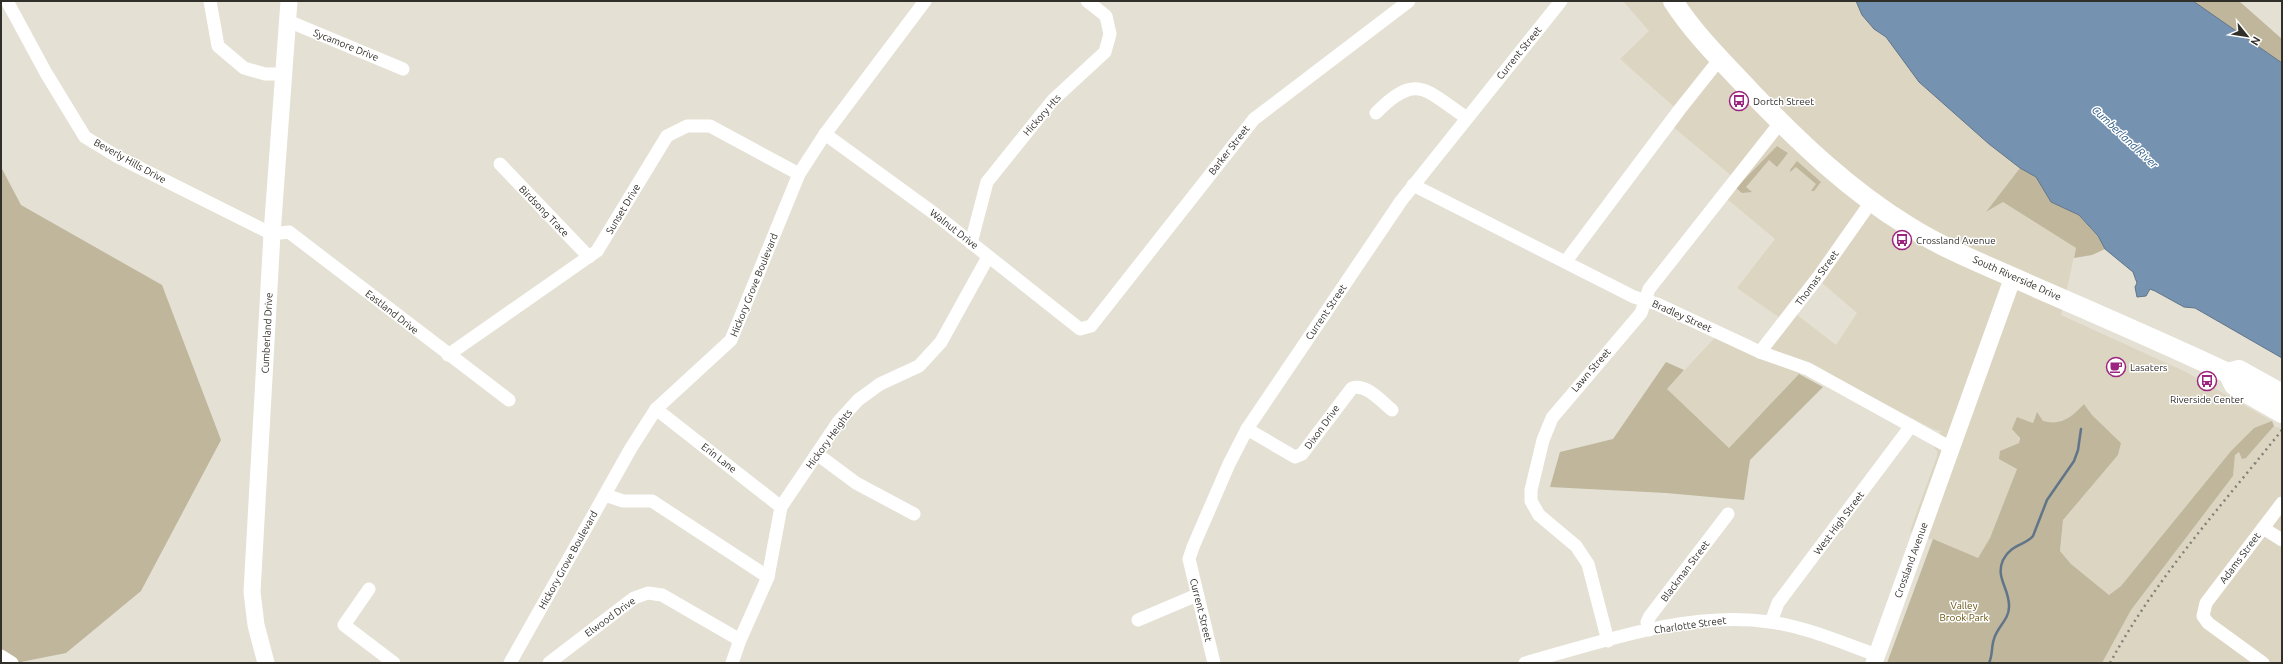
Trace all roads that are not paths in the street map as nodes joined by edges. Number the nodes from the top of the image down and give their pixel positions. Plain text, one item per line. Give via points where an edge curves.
1 (7, 1) edge
2 (210, 1) edge
3 (289, 1) edge
4 (925, 1) edge
5 (1087, 1) edge
6 (1409, 1) edge
7 (1561, 1) edge
8 (1673, 1) edge
9 (288, 21) junction
10 (1719, 60) junction
11 (403, 69) dead end
12 (284, 74) junction
13 (1376, 114) dead end
14 (1467, 118) junction
15 (1780, 123) junction
16 (825, 134) junction
17 (500, 164) dead end
18 (799, 174) junction
19 (1413, 185) junction
20 (1871, 202) junction
21 (272, 234) junction
22 (971, 243) junction
23 (589, 257) junction
24 (988, 257) junction
25 (1566, 262) junction
26 (2012, 277) junction
27 (1645, 300) junction
28 (1080, 329) joint
29 (1760, 352) junction
30 (448, 355) junction
31 (2228, 374) junction
32 (2282, 394) edge
33 (509, 400) dead end
34 (656, 410) junction
35 (1392, 410) dead end
36 (2282, 413) edge
37 (1911, 426) junction
38 (1247, 429) junction
39 (1951, 448) junction
40 (817, 454) junction
41 (605, 494) junction
42 (2282, 503) edge
43 (781, 508) junction
44 (914, 514) dead end
45 (1728, 514) dead end
46 (2263, 528) junction
47 (2282, 540) edge
48 (768, 577) junction
49 (369, 589) dead end
50 (1197, 596) junction
51 (1138, 620) dead end
52 (1770, 622) junction
53 (1649, 630) junction
54 (740, 640) junction
55 (1608, 641) junction
56 (1, 656) edge
57 (1876, 659) edge
58 (12, 663) edge
59 (266, 663) edge
60 (394, 663) edge
61 (510, 663) edge
62 (549, 663) edge
63 (732, 663) edge
64 (1214, 663) edge
65 (1525, 663) edge
66 (2263, 663) edge

1 - 21 street, Beverly Hills Drive via 46,73 85,136 118,157
2 - 12 street via 218,46 244,68 265,74
3 - 9 main road, Cumberland Drive
4 - 16 street, Hickory Grove Boulevard
5 - 22 street, Hickory Hts via 1106,16 1110,34 1105,52 1053,100 987,182
6 - 28 street, Barker Street via 1254,118 1091,326
7 - 14 street, Current Street
8 - 10 highway, South Riverside Drive via 1687,23
9 - 11 street, Sycamore Drive
9 - 12 main road, Cumberland Drive
10 - 15 highway, South Riverside Drive
10 - 25 street
12 - 21 main road, Cumberland Drive
13 - 14 street via 1396,95 1411,88 1428,93
14 - 19 street, Current Street
15 - 20 highway, South Riverside Drive
15 - 27 street, Lawn Street via 1649,289
16 - 18 street, Hickory Grove Boulevard
16 - 22 street, Walnut Drive
17 - 23 street, Birdsong Trace
18 - 23 street, Sunset Drive via 710,126 687,126 667,136 597,251
18 - 34 street, Hickory Grove Boulevard via 731,340
19 - 25 street, Bradley Street
19 - 38 street, Current Street
20 - 26 highway, South Riverside Drive via 1945,246
20 - 29 street, Thomas Street via 1819,276
21 - 30 street, Eastland Drive via 289,232
21 - 59 main road, Cumberland Drive via 252,592 256,625
22 - 24 street, Walnut Drive
23 - 30 street, Sunset Drive
24 - 28 street, Walnut Drive
24 - 40 street, Hickory Heights via 941,342 919,366 880,384 858,400
25 - 27 street, Bradley Street via 1634,297
26 - 31 highway, South Riverside Drive via 2141,332
26 - 39 main road, Crossland Avenue
27 - 29 street, Bradley Street
27 - 55 street, Lawn Street via 1641,313 1552,418 1543,440 1531,490 1531,501 1539,515 1576,546 1588,564
29 - 37 street, Bradley Street via 1808,369
30 - 33 street, Eastland Drive via 472,370
31 - 32 highway, South Riverside Drive via 2240,370
31 - 36 highway, South Riverside Drive via 2238,388
34 - 41 street, Hickory Grove Boulevard
34 - 43 street, Erin Lane
35 - 38 street, Dixon Drive via 1365,389 1352,388 1302,454 1295,457
37 - 39 street, Bradley Street
37 - 52 street, West High Street via 1778,603
38 - 50 street, Current Street via 1190,553 1190,566
39 - 57 main road, Crossland Avenue
40 - 43 street, Hickory Heights
40 - 44 street via 856,483
41 - 48 street via 623,501 652,502
41 - 61 street, Hickory Grove Boulevard
42 - 46 street, Adams Street
43 - 48 street, Hickory Heights
45 - 53 street, Blackman Street via 1650,616 1647,622
46 - 47 street
46 - 66 street, Adams Street via 2206,603 2203,616 2208,623
48 - 54 street, Hickory Heights
49 - 60 street via 344,625
50 - 51 street
50 - 64 street, Current Street
52 - 53 street, Charlotte Street via 1725,619
52 - 57 street, Charlotte Street via 1814,632
53 - 55 street, Charlotte Street
54 - 62 street, Elwood Drive via 662,595 648,593 634,598
54 - 63 street, Hickory Heights
55 - 65 street, Charlotte Street
56 - 58 street

